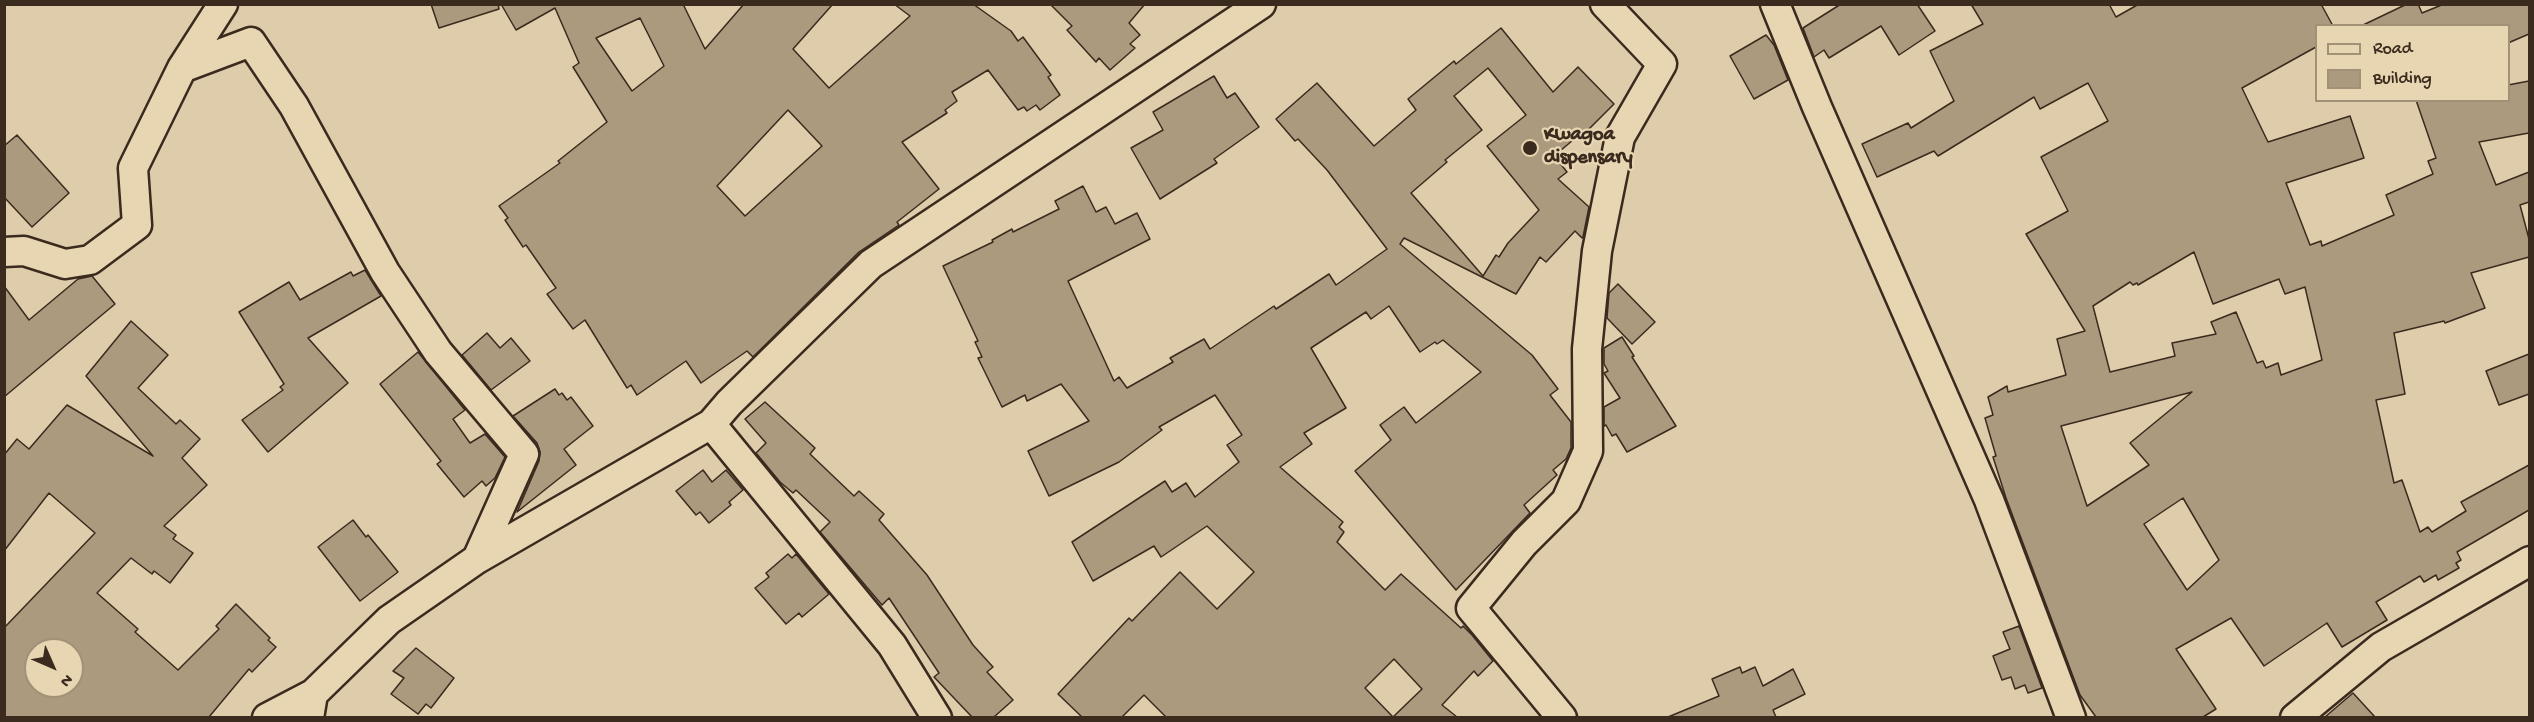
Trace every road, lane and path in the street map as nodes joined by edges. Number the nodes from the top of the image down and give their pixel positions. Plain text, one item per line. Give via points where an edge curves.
1 (223, 4) edge
2 (1261, 4) edge
3 (1605, 4) edge
4 (1775, 4) edge
5 (182, 68) junction
6 (4, 252) edge
7 (711, 424) junction
8 (477, 560) junction
9 (2529, 561) edge
10 (311, 706) edge
11 (267, 717) edge
12 (938, 717) edge
13 (1562, 717) edge
14 (2071, 717) edge
15 (2295, 717) edge

1 - 5 street
2 - 7 street via 871,264
3 - 13 street via 1662,64 1620,137 1597,251 1587,349 1588,451 1566,501 1524,543 1472,608
4 - 14 street via 1989,500
5 - 6 street via 133,168 137,225 90,260 65,264 24,251
5 - 8 street via 251,42 294,106 385,272 438,352 524,454
7 - 8 street
7 - 12 street via 892,645
8 - 10 street via 389,620
9 - 15 street via 2381,647
10 - 11 street

